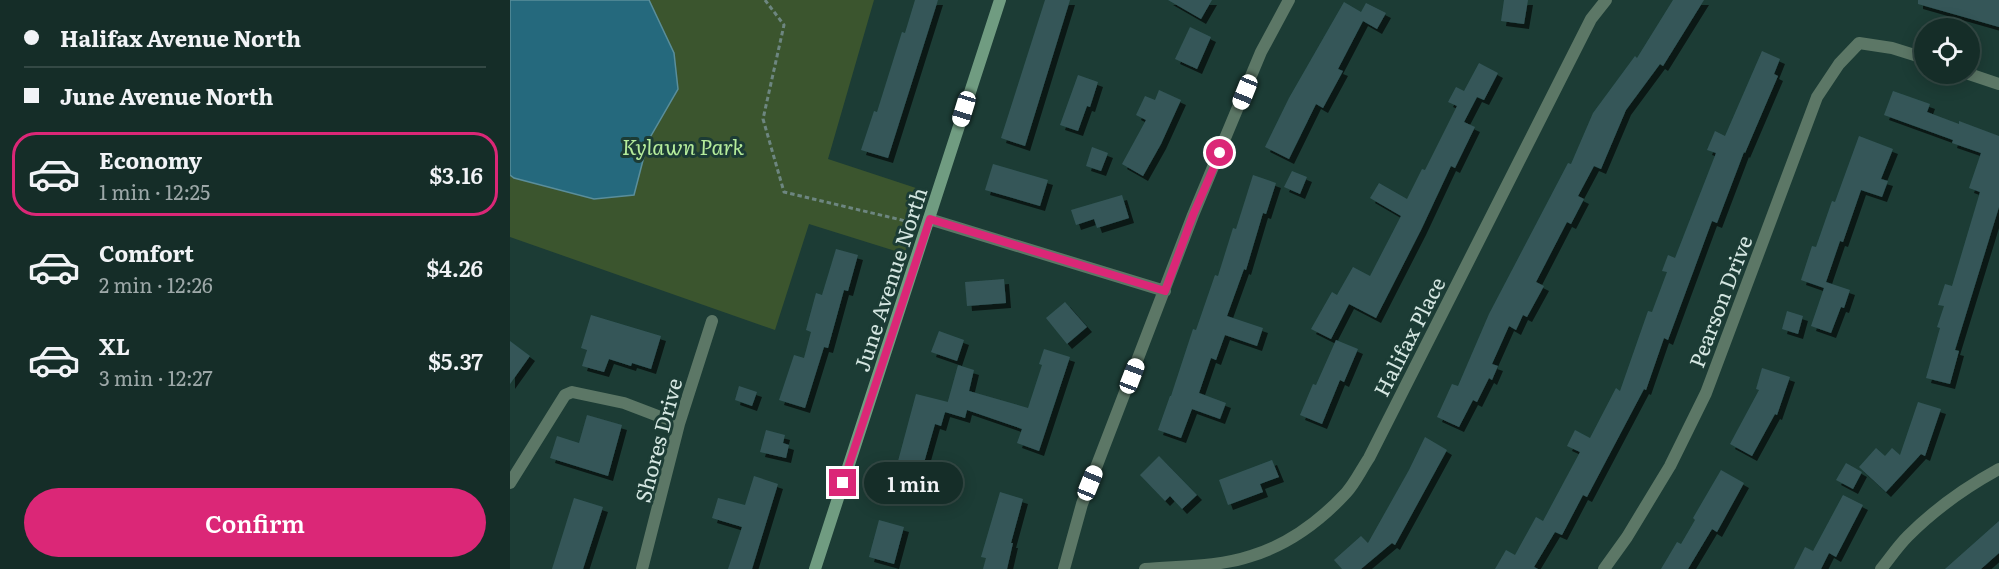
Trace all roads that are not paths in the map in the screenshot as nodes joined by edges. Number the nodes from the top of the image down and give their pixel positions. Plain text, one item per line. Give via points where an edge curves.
1 (1000, 0) edge
2 (1289, 0) edge
3 (1606, 0) edge
4 (1914, 55) edge
5 (1980, 78) edge
6 (1999, 84) edge
7 (928, 222) junction
8 (1165, 291) junction
9 (712, 321) dead end
10 (679, 424) junction
11 (1999, 469) edge
12 (510, 483) edge
13 (642, 569) edge
14 (814, 569) edge
15 (1064, 569) edge
16 (1145, 569) edge
17 (1604, 569) edge
18 (1881, 569) edge

1 - 7 street, June Avenue North
2 - 8 street via 1261,52
3 - 16 street, Halifax Place via 1591,19 1369,458 1347,491 1319,519 1286,541 1250,557
4 - 17 street, Pearson Drive via 1859,43 1817,97 1701,404 1670,466
5 - 6 street
7 - 8 street
7 - 14 street, June Avenue North
8 - 15 street via 1082,504
9 - 10 street, Shores Drive
10 - 12 street via 624,403 572,392 565,395
10 - 13 street, Shores Drive
11 - 18 street via 1938,508 1906,537

